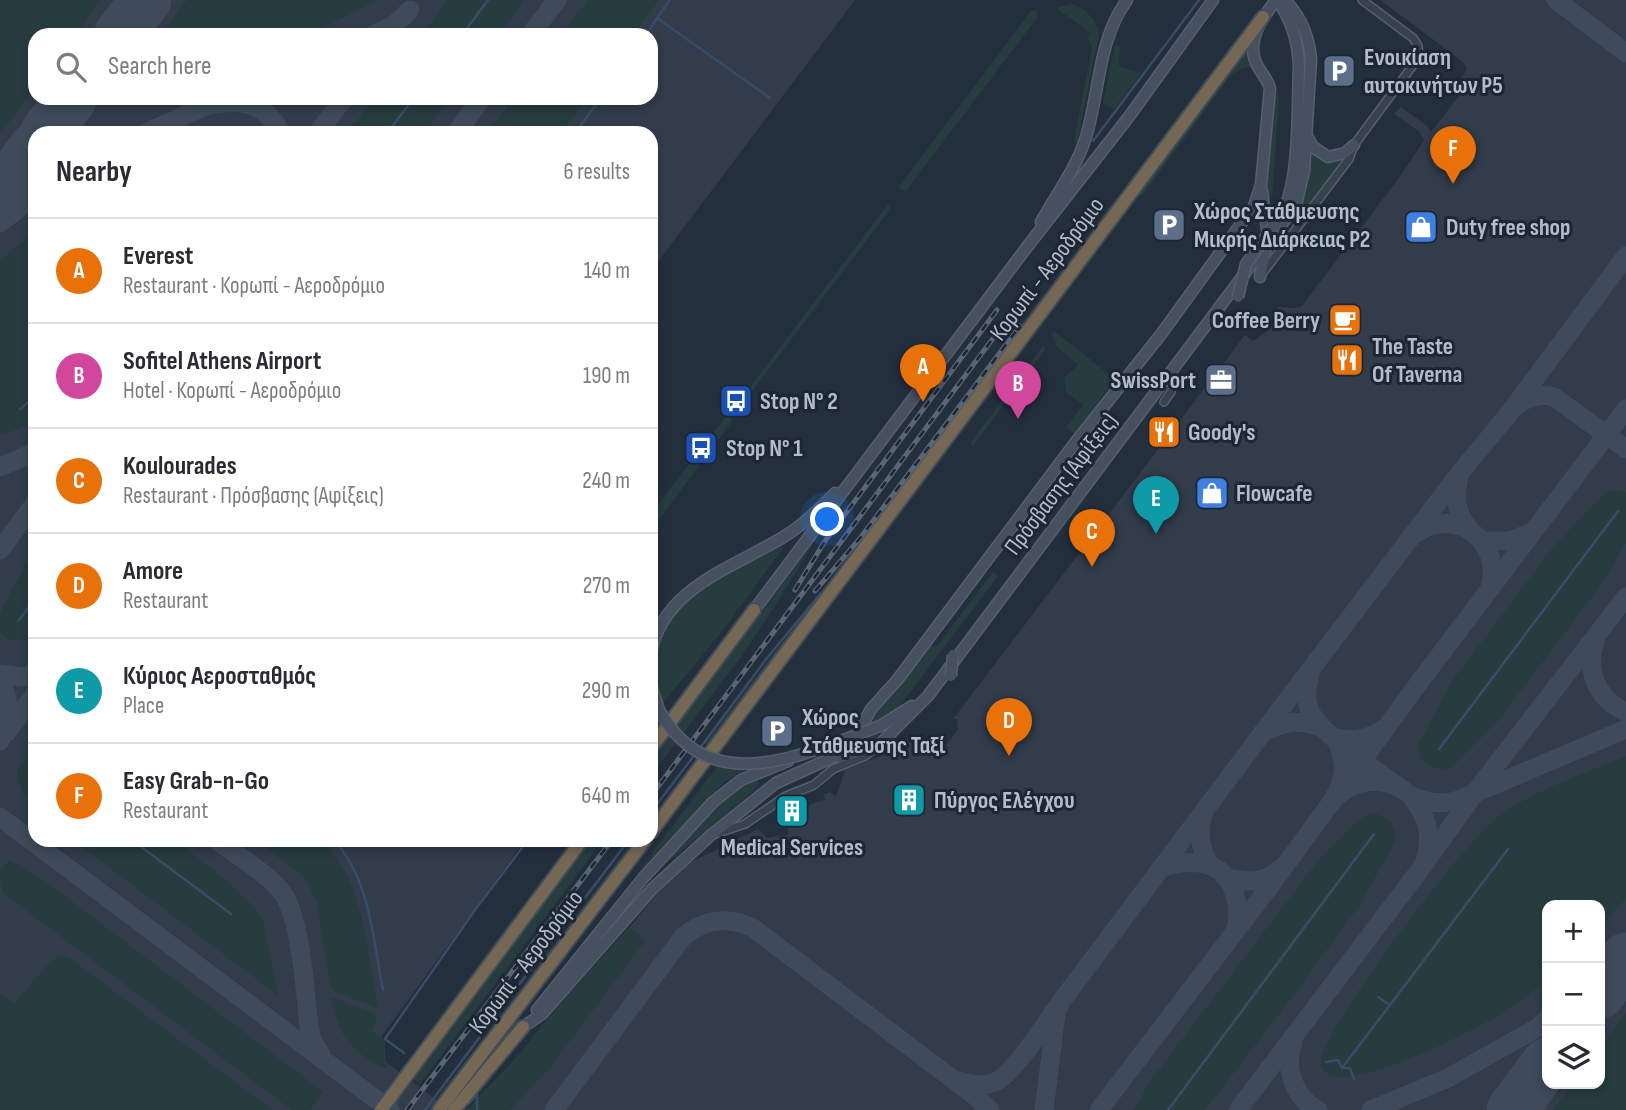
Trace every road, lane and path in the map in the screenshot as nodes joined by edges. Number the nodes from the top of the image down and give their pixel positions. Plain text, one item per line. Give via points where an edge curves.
1 (1127, 0) edge
2 (1213, 0) edge
3 (1277, 0) edge
4 (1285, 0) edge
5 (1362, 0) edge
6 (1263, 18) junction
7 (1307, 135) junction
8 (1354, 145) junction
9 (1261, 185) junction
10 (1268, 243) junction
11 (1027, 247) junction
12 (1246, 264) junction
13 (1260, 277) joint
14 (1238, 297) dead end
15 (1171, 392) dead end
16 (1164, 402) dead end
17 (861, 466) junction
18 (754, 610) joint
19 (658, 632) edge
20 (953, 655) junction
21 (951, 676) dead end
22 (658, 707) edge
23 (658, 739) edge
24 (879, 745) junction
25 (820, 749) junction
26 (820, 764) junction
27 (658, 823) edge
28 (710, 835) junction
29 (577, 847) edge
30 (640, 847) edge
31 (523, 1027) junction
32 (381, 1110) edge
33 (439, 1110) edge
34 (454, 1110) edge

1 - 11 street via 1108,37 1084,142
2 - 11 street, Κορωπί - Αεροδρόμιο
3 - 6 street, Κορωπί - Αεροδρόμιο
3 - 12 street, bridge via 1293,26 1299,52 1293,177 1286,206
4 - 7 street via 1300,18 1310,51
5 - 8 street via 1413,38 1420,54
6 - 9 street via 1252,49 1270,88
6 - 27 highway, Κορωπί - Αεροδρόμιο
7 - 8 street via 1313,148 1328,157
7 - 10 street, Πρόσβασης (Αφίξεις) via 1296,205
8 - 13 street via 1349,159
9 - 10 street
9 - 26 street via 1254,206 1162,333 872,709 855,740
10 - 13 street
10 - 24 street, Πρόσβασης (Αφίξεις) via 928,696
11 - 17 street, Κορωπί - Αεροδρόμιο
12 - 14 street, bridge
12 - 20 street, bridge
15 - 16 street
17 - 18 street, Κορωπί - Αεροδρόμιο
17 - 19 street via 788,535 680,599
18 - 23 highway, Κορωπί - Αεροδρόμιο
20 - 21 street, bridge
20 - 25 street, bridge via 914,705 880,726
22 - 25 street, bridge via 683,742 718,761 758,765
24 - 26 street, Πρόσβασης (Αφίξεις)
24 - 28 street via 745,824
25 - 31 street, bridge via 761,770 713,802 644,877
26 - 28 street via 776,783
28 - 31 street via 653,888 542,1014
29 - 32 highway, Κορωπί - Αεροδρόμιο
30 - 33 highway, Κορωπί - Αεροδρόμιο
31 - 34 highway

